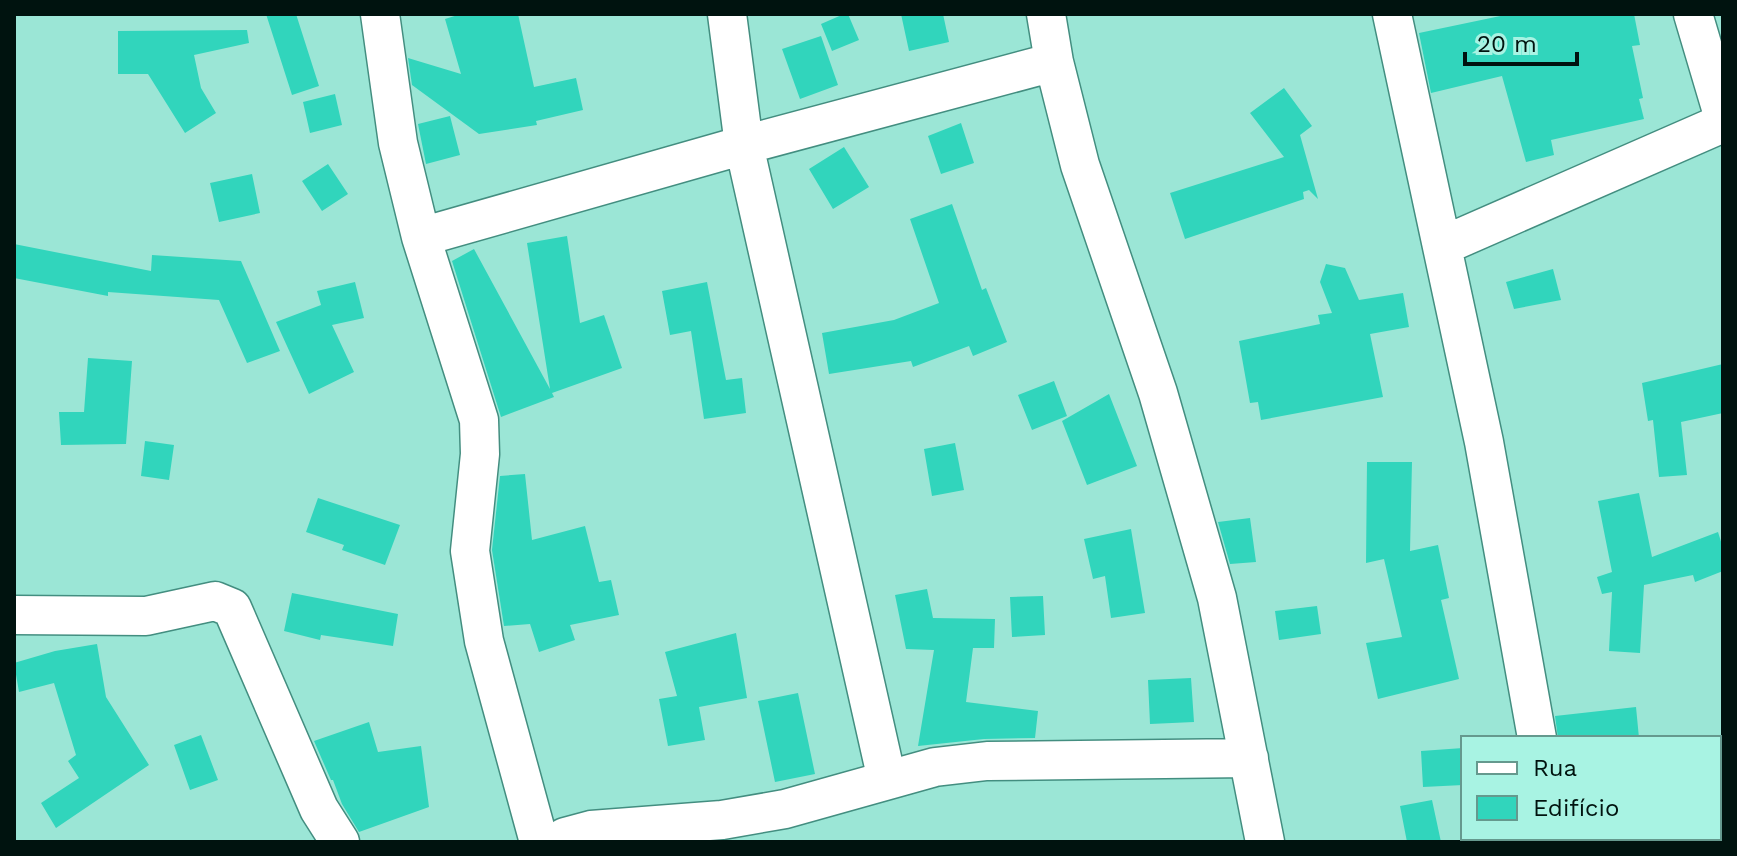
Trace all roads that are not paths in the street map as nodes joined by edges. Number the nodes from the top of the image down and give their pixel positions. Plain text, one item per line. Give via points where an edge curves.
1 (380, 14) edge
2 (727, 14) edge
3 (1046, 14) edge
4 (1392, 14) edge
5 (1693, 14) edge
6 (1054, 62) junction
7 (1723, 115) edge
8 (1723, 123) edge
9 (744, 145) junction
10 (421, 237) junction
11 (1442, 246) junction
12 (14, 615) edge
13 (1537, 736) edge
14 (1249, 758) junction
15 (887, 780) junction
16 (340, 842) edge
17 (539, 842) edge
18 (557, 842) edge
19 (1265, 842) edge

1 - 10 street via 398,143
2 - 9 street
3 - 6 street
4 - 11 street
5 - 7 street
6 - 9 street
6 - 14 street via 1080,165 1158,393 1217,598
8 - 11 street
9 - 10 street
9 - 15 street
10 - 17 street via 479,420 470,551 484,641
11 - 13 street via 1484,442
12 - 16 street via 146,616 215,601 232,608 319,809
14 - 15 street via 987,761
14 - 19 street
15 - 18 street via 785,809 722,820 591,830

